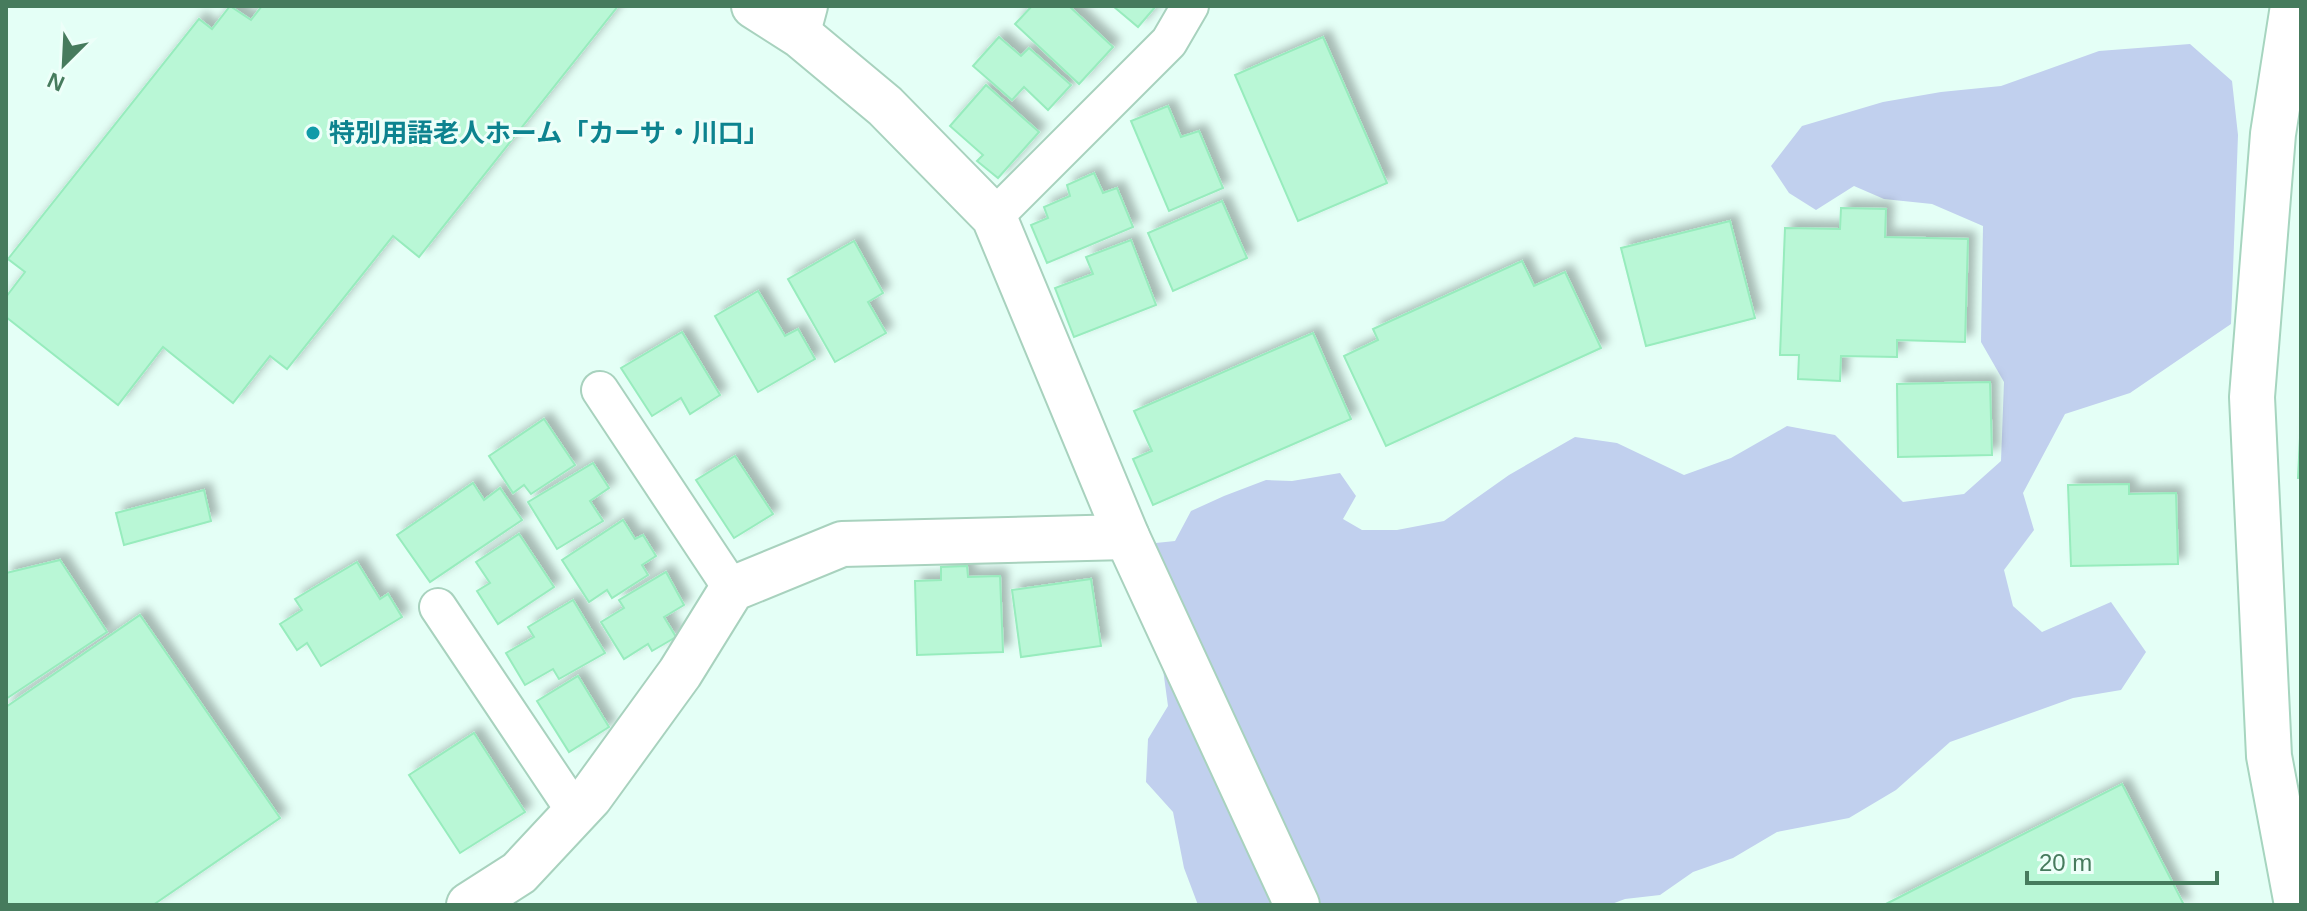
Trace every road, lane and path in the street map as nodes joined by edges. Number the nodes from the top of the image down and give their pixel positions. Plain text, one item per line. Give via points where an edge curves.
1 (754, 6) edge
2 (1190, 6) edge
3 (2293, 6) edge
4 (805, 21) edge
5 (2287, 138) edge
6 (994, 217) junction
7 (600, 390) dead end
8 (1127, 537) junction
9 (732, 589) junction
10 (438, 607) dead end
11 (576, 813) junction
12 (469, 905) edge
13 (1297, 905) edge
14 (2297, 905) edge

1 - 4 street
2 - 6 lane via 1169,42
3 - 5 street
4 - 6 street
5 - 14 street via 2252,397 2269,756
6 - 8 street
7 - 9 lane
8 - 9 street via 842,544
8 - 13 street
9 - 11 street via 680,673
10 - 11 lane
11 - 12 street via 519,873

